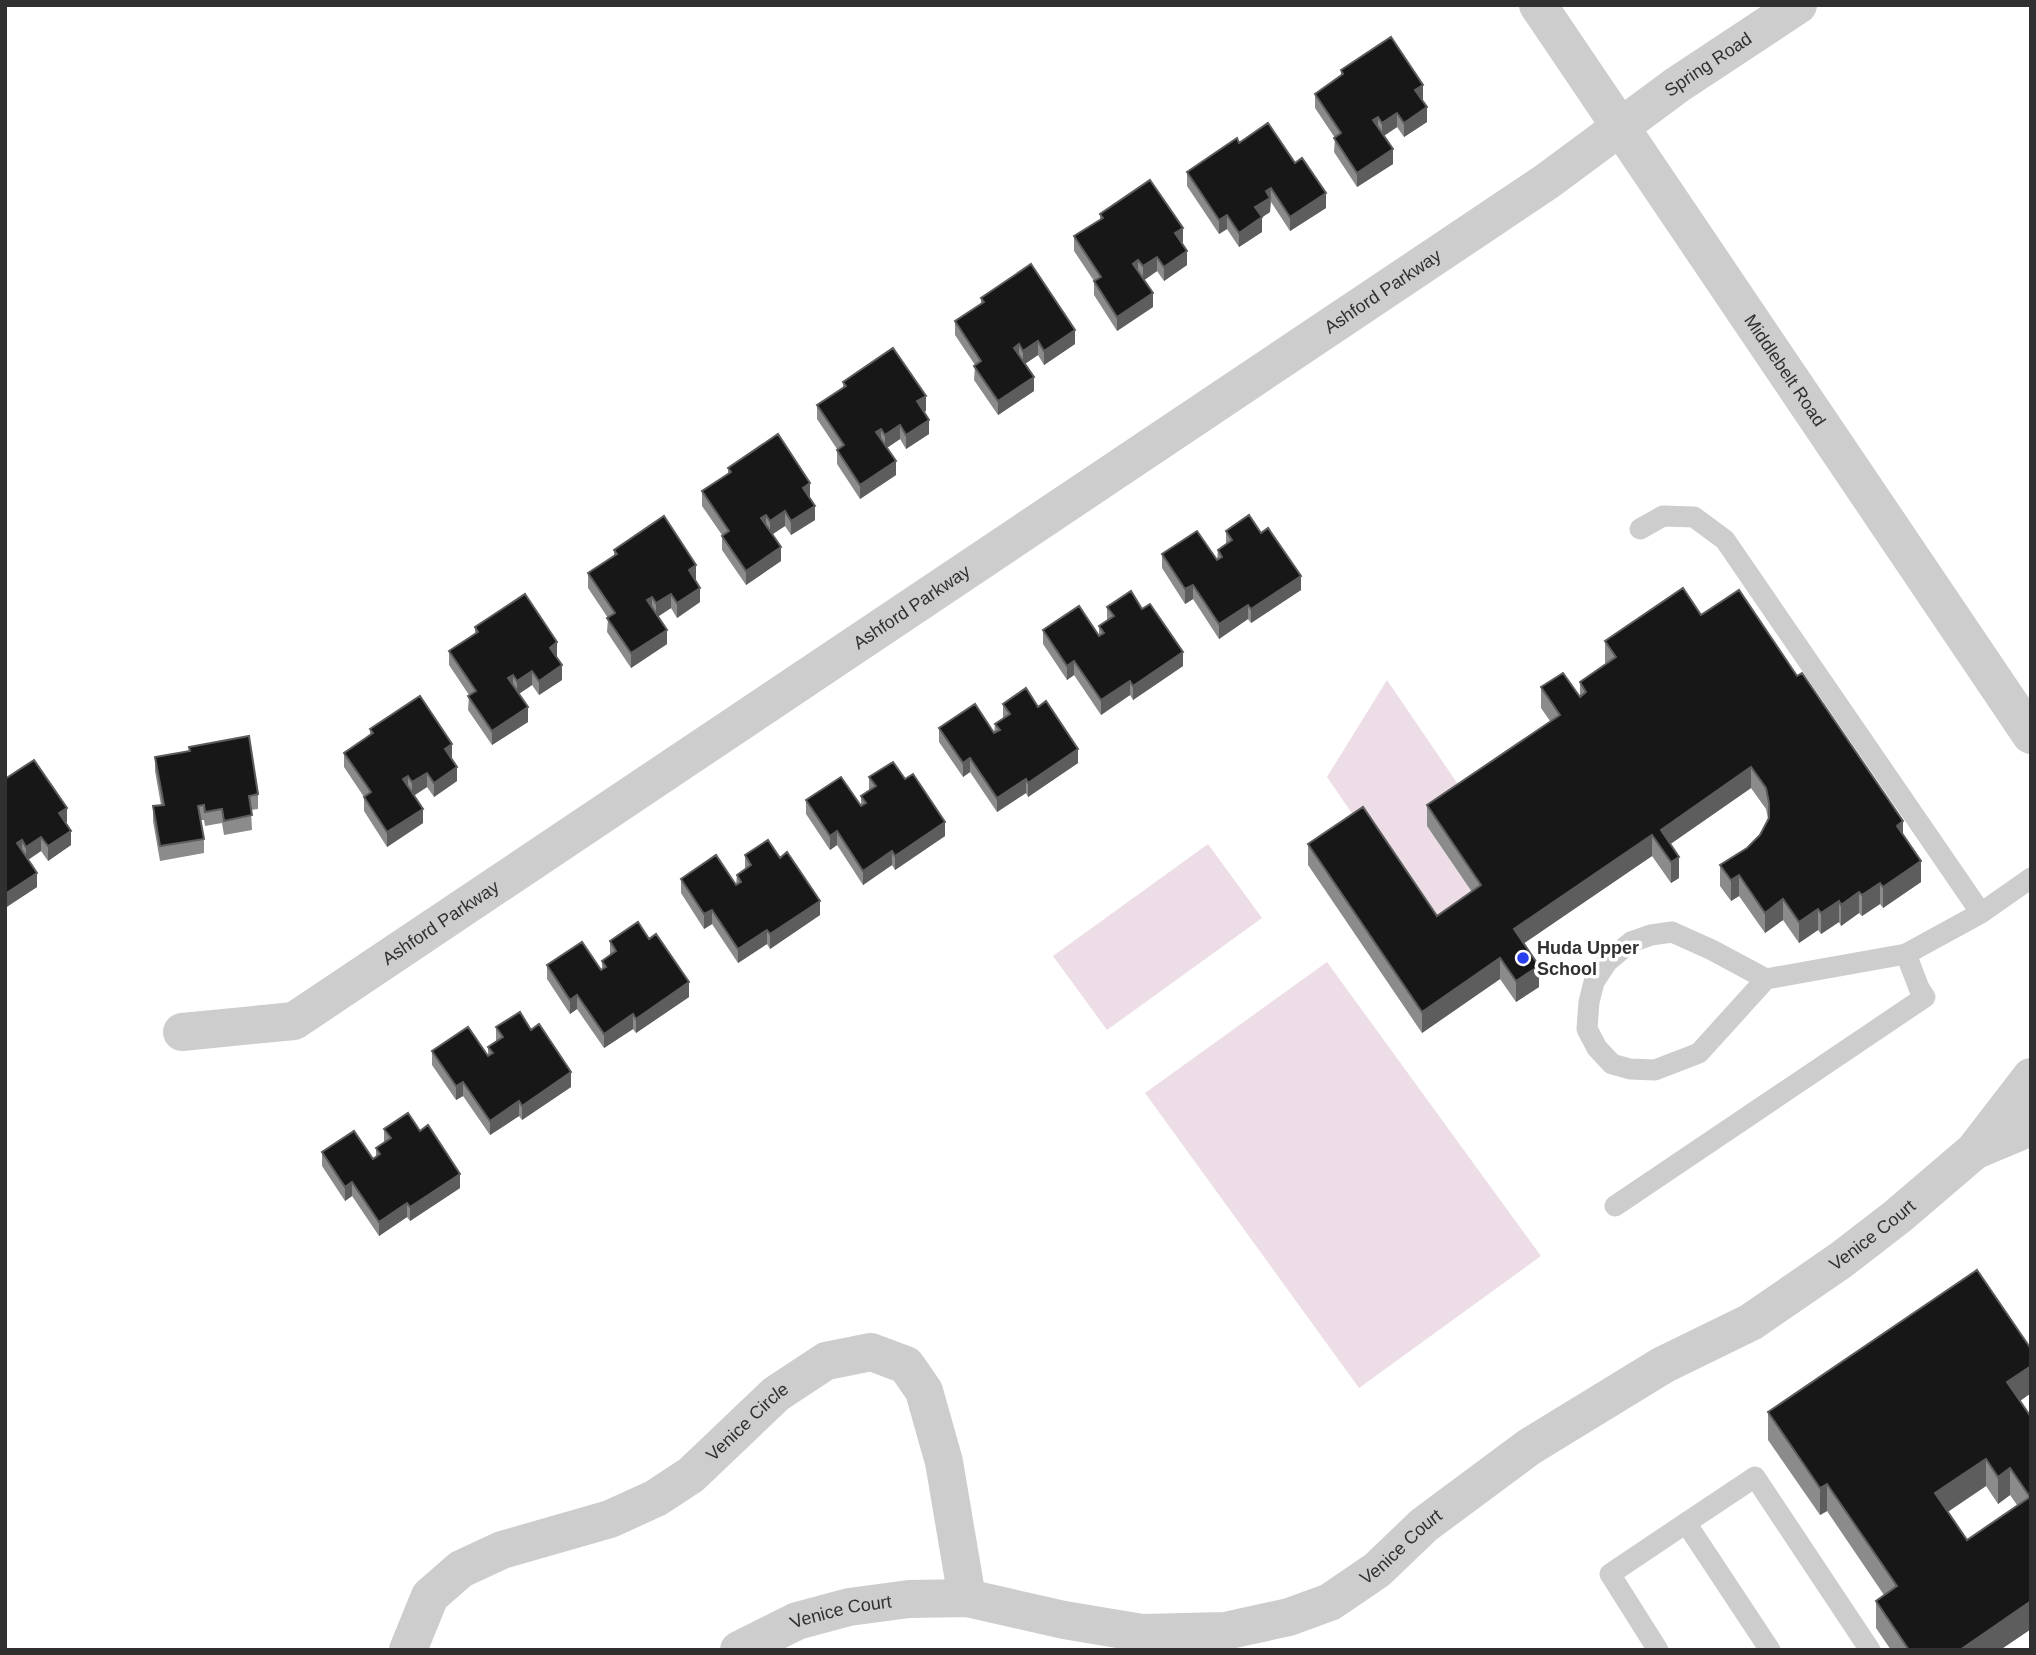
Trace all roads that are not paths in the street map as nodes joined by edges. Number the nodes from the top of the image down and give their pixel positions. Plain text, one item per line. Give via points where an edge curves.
1 (1538, 5) edge
2 (1798, 5) edge
3 (1621, 126) junction
4 (1640, 529) dead end
5 (2031, 735) edge
6 (2031, 878) edge
7 (1981, 913) junction
8 (1906, 954) junction
9 (1766, 979) junction
10 (182, 1032) dead end
11 (2031, 1077) edge
12 (2031, 1127) edge
13 (1974, 1151) junction
14 (1615, 1206) dead end
15 (1686, 1523) junction
16 (967, 1598) junction
17 (408, 1650) edge
18 (739, 1650) edge
19 (1658, 1650) edge
20 (1770, 1650) edge
21 (1870, 1650) edge

1 - 3 street, Middlebelt Road
2 - 3 street, Spring Road
3 - 5 street, Middlebelt Road
3 - 10 street, Ashford Parkway via 1546,183 294,1021
4 - 7 lane via 1663,516 1694,517 1726,540
6 - 7 lane
7 - 8 lane
8 - 9 lane
8 - 14 lane via 1925,996
9 - 9 lane via 1672,932 1651,936 1631,942 1607,962 1594,982 1587,1029 1612,1064 1655,1070 1699,1053
11 - 13 street, Venice Court
12 - 13 street, Venice Court
13 - 16 street, Venice Court via 1841,1260 1751,1322 1663,1366 1529,1447 1424,1525 1377,1570 1330,1602 1289,1617 1225,1631 1142,1633
15 - 19 lane via 1610,1574
15 - 20 lane
15 - 21 lane via 1755,1477
16 - 17 street, Venice Circle via 944,1462 924,1391 906,1365 872,1352 826,1361 776,1394 691,1475 656,1498 610,1520 502,1550 461,1569 429,1596
16 - 18 street, Venice Court via 849,1607 797,1621

